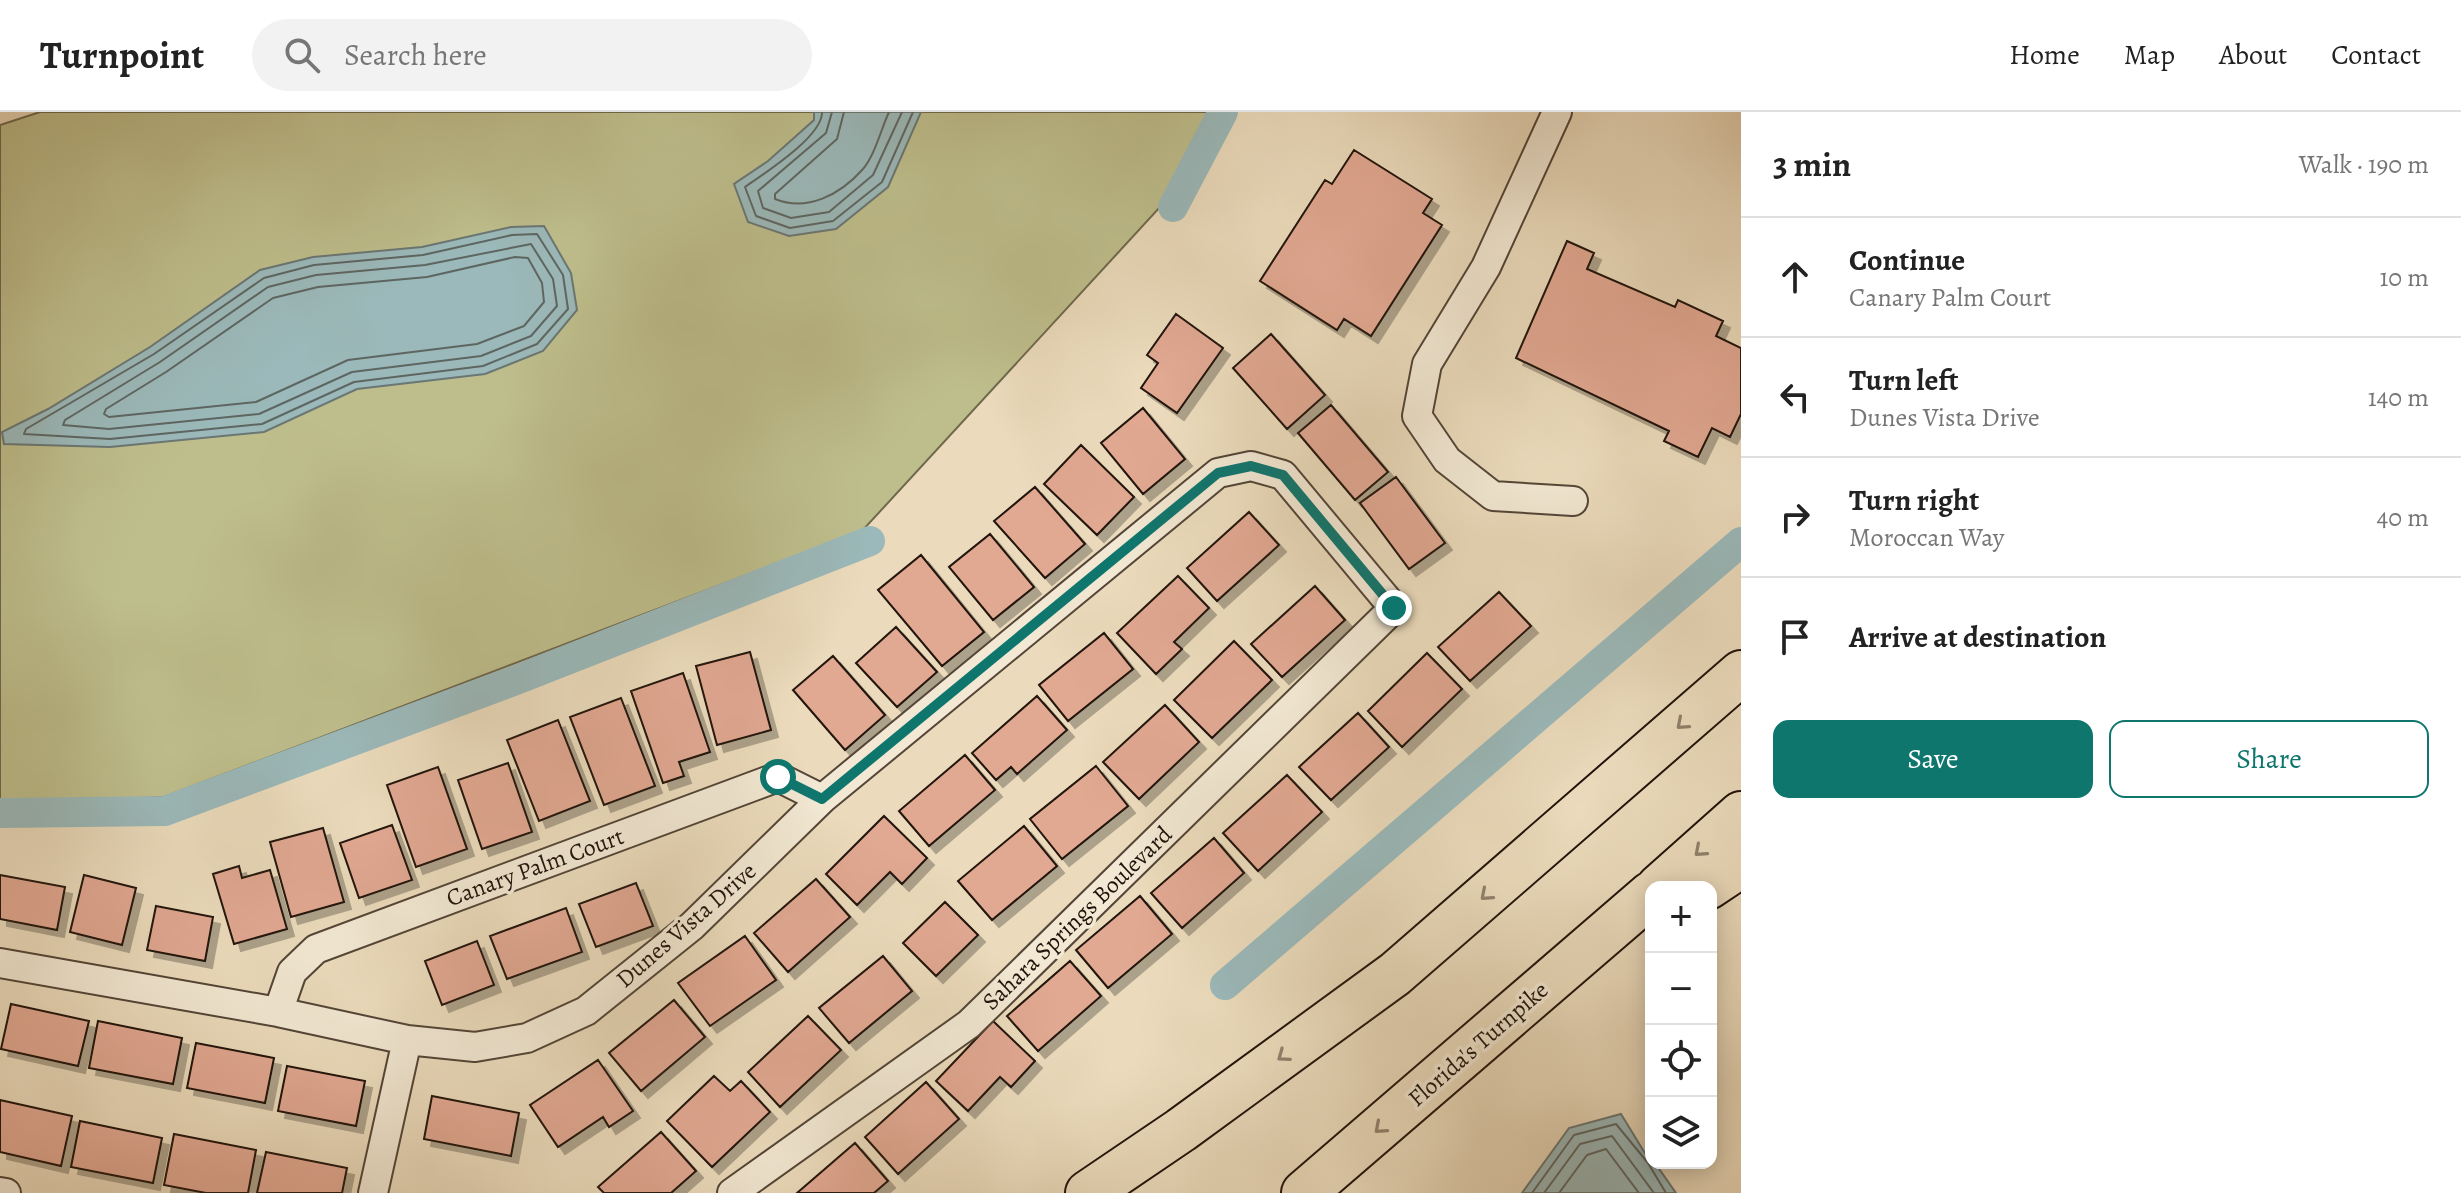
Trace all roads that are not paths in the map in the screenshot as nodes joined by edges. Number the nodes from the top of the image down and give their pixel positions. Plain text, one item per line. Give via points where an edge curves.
1 (1557, 112) edge
2 (1573, 501) dead end
3 (1394, 608) joint
4 (1741, 673) edge
5 (822, 799) junction
6 (1741, 814) edge
7 (1741, 865) edge
8 (1666, 881) edge
9 (1717, 881) edge
10 (1645, 899) edge
11 (1645, 920) edge
12 (1601, 938) junction
13 (0, 963) edge
14 (278, 1012) junction
15 (407, 1040) junction
16 (0, 1192) edge
17 (6, 1193) edge
18 (373, 1193) edge
19 (732, 1193) edge
20 (1088, 1193) edge
21 (1304, 1193) edge

1 - 2 street via 1486,267 1427,364 1417,416 1447,460 1493,496
3 - 5 street, Dunes Vista Drive via 1283,475 1251,466 1218,473
3 - 19 street, Sahara Springs Boulevard via 969,1024
4 -> 20 highway via 1395,974
5 - 14 street, Canary Palm Court via 778,777 316,949 292,972
5 - 15 street, Dunes Vista Drive via 692,926 586,1011 527,1038 475,1047
6 -> 8 highway
7 - 9 highway
10 - 12 highway, Florida's Turnpike
11 - 12 highway
12 -> 21 highway, Florida's Turnpike
13 - 14 street, Dunes Vista Drive
14 - 15 street, Dunes Vista Drive
15 - 18 street
16 - 17 street

